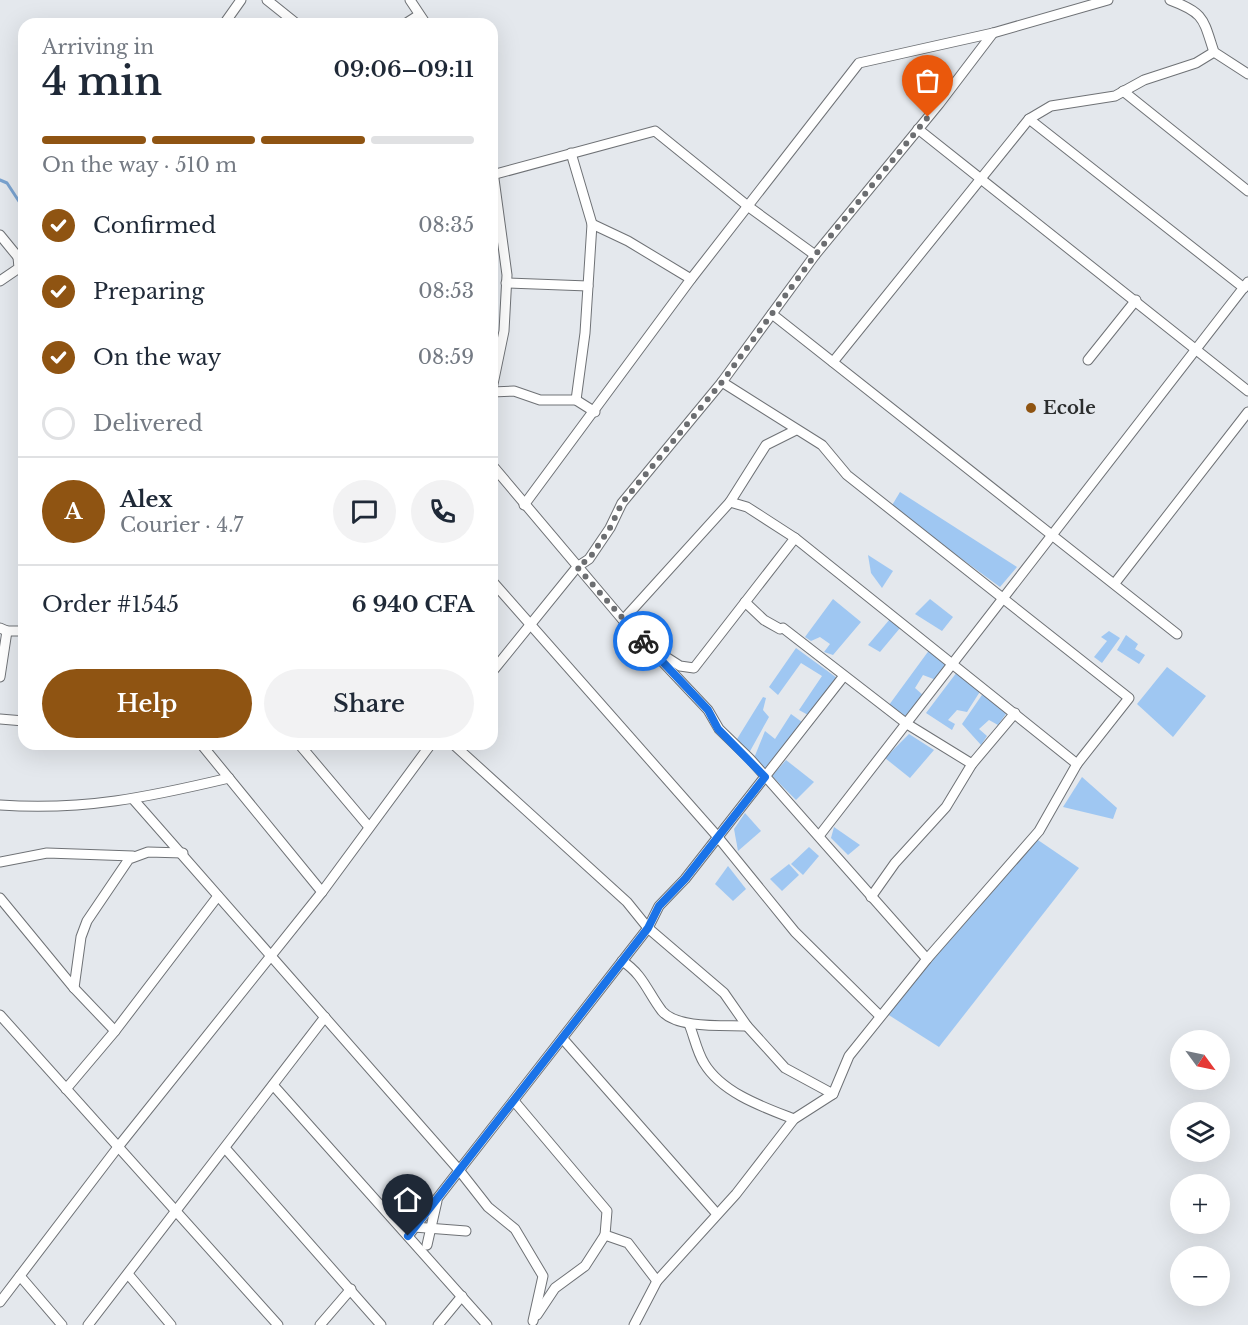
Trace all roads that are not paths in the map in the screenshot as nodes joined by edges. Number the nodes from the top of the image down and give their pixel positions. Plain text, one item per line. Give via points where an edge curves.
1 (241, 0) edge
2 (267, 0) edge
3 (410, 0) edge
4 (1108, 0) edge
5 (1170, 0) edge
6 (419, 15) junction
7 (228, 18) edge
8 (290, 18) edge
9 (414, 18) edge
10 (421, 18) edge
11 (993, 33) junction
12 (1214, 52) junction
13 (1248, 75) edge
14 (1123, 91) junction
15 (1029, 119) junction
16 (918, 129) junction
17 (571, 153) junction
18 (498, 174) edge
19 (980, 178) junction
20 (1248, 191) edge
21 (749, 207) junction
22 (498, 211) edge
23 (592, 224) junction
24 (0, 235) edge
25 (18, 253) edge
26 (815, 255) junction
27 (18, 269) edge
28 (692, 279) junction
29 (0, 281) edge
30 (506, 283) junction
31 (1246, 285) edge
32 (588, 286) junction
33 (1136, 300) junction
34 (772, 314) junction
35 (1197, 348) junction
36 (498, 360) edge
37 (1088, 360) dead end
38 (833, 362) junction
39 (722, 382) junction
40 (498, 390) edge
41 (1248, 391) edge
42 (576, 400) junction
43 (595, 412) junction
44 (1248, 412) edge
45 (796, 430) junction
46 (498, 472) edge
47 (730, 502) junction
48 (524, 505) junction
49 (1054, 536) junction
50 (795, 538) junction
51 (577, 567) junction
52 (1115, 583) junction
53 (498, 588) edge
54 (1002, 600) junction
55 (745, 602) junction
56 (622, 620) junction
57 (530, 624) junction
58 (4, 630) edge
59 (1177, 634) dead end
60 (645, 643) junction
61 (953, 663) junction
62 (498, 664) edge
63 (0, 676) edge
64 (843, 677) junction
65 (1015, 713) junction
66 (0, 718) edge
67 (18, 720) edge
68 (907, 724) junction
69 (206, 750) edge
70 (304, 750) edge
71 (427, 750) edge
72 (460, 750) edge
73 (972, 765) junction
74 (1077, 765) junction
75 (765, 777) junction
76 (229, 778) junction
77 (133, 800) junction
78 (0, 805) edge
79 (369, 827) junction
80 (717, 836) junction
81 (819, 836) junction
82 (183, 854) junction
83 (133, 856) junction
84 (0, 862) edge
85 (322, 892) junction
86 (218, 896) junction
87 (871, 897) junction
88 (0, 898) edge
89 (648, 928) junction
90 (271, 956) junction
91 (927, 959) junction
92 (622, 961) junction
93 (74, 988) junction
94 (0, 1015) edge
95 (880, 1016) junction
96 (325, 1017) junction
97 (689, 1024) junction
98 (747, 1026) junction
99 (115, 1031) junction
100 (563, 1039) junction
101 (273, 1084) junction
102 (66, 1089) junction
103 (833, 1094) junction
104 (514, 1101) junction
105 (794, 1119) junction
106 (118, 1147) junction
107 (225, 1148) junction
108 (459, 1170) junction
109 (437, 1198) junction
110 (175, 1212) junction
111 (717, 1214) junction
112 (414, 1227) junction
113 (431, 1228) junction
114 (466, 1231) dead end
115 (605, 1235) junction
116 (408, 1236) junction
117 (427, 1245) dead end
118 (128, 1274) junction
119 (20, 1276) junction
120 (657, 1281) junction
121 (351, 1288) junction
122 (462, 1296) junction
123 (0, 1302) edge
124 (532, 1323) edge
125 (62, 1325) edge
126 (88, 1325) edge
127 (171, 1325) edge
128 (278, 1325) edge
129 (320, 1325) edge
130 (381, 1325) edge
131 (438, 1325) edge
132 (487, 1325) edge
133 (634, 1325) edge

1 - 7 street
2 - 8 street
3 - 6 street
4 - 11 street
5 - 12 street via 1201,15
6 - 9 street
6 - 10 street
11 - 16 street
11 - 21 street via 859,63
12 - 13 street
12 - 14 street via 1196,63
14 - 15 street via 1115,96 1051,106
14 - 20 street
15 - 19 street
15 - 31 street
16 - 19 street
16 - 26 street
17 - 18 street
17 - 21 street via 656,131
17 - 23 street
19 - 33 street
19 - 38 street
21 - 26 street
21 - 28 street
22 - 30 street
23 - 28 street
23 - 32 street
24 - 25 street
26 - 34 street
27 - 29 street
28 - 43 street
30 - 32 street
30 - 36 street
31 - 35 street
32 - 42 street
33 - 35 street
33 - 37 street
34 - 38 street
34 - 39 street
35 - 41 street
35 - 49 street
38 - 49 street
39 - 45 street
39 - 51 street via 622,503 589,559
40 - 42 street via 540,399
42 - 43 street
43 - 48 street
44 - 52 street
45 - 47 street via 766,445
45 - 54 street via 822,445 847,475
46 - 48 street
47 - 50 street via 747,507
47 - 56 street
48 - 51 street
49 - 52 street
49 - 54 street
50 - 55 street
50 - 61 street
51 - 56 street
51 - 57 street
52 - 59 street
53 - 57 street
54 - 61 street
54 - 74 street via 1129,698
55 - 60 street via 694,668 680,666
55 - 64 street
56 - 60 street
57 - 62 street
57 - 80 street
58 - 63 street
60 - 75 street
61 - 65 street
61 - 68 street
64 - 68 street
64 - 75 street
65 - 73 street
65 - 74 street
66 - 67 street
68 - 73 street
68 - 81 street
69 - 76 street
70 - 79 street
71 - 79 street
72 - 89 street via 627,902
73 - 87 street via 946,807 895,863
74 - 91 street via 1039,831
75 - 80 street
75 - 81 street
76 - 77 street
76 - 85 street
77 - 78 street via 40,808
77 - 82 street
79 - 85 street
80 - 89 street via 659,906
80 - 95 street via 795,932
81 - 87 street
82 - 83 street via 148,852
82 - 86 street
83 - 84 street via 47,853
83 - 93 street via 87,921
85 - 90 street
86 - 90 street
86 - 99 street
87 - 91 street
88 - 93 street
89 - 92 street
89 - 98 street via 724,993
90 - 96 street
90 - 106 street
91 - 95 street
92 - 97 street via 645,983 663,1013
92 - 100 street
93 - 99 street
94 - 102 street
95 - 103 street via 849,1056
96 - 101 street
96 - 108 street
97 - 98 street
97 - 105 street via 705,1064 721,1081 754,1103
98 - 103 street via 785,1068
99 - 102 street
100 - 104 street
100 - 111 street
101 - 107 street
101 - 116 street
102 - 106 street
103 - 105 street
104 - 108 street
104 - 115 street via 607,1211
105 - 111 street
106 - 110 street
106 - 119 street
107 - 110 street
107 - 121 street
108 - 109 street
108 - 124 street via 488,1207 514,1229 543,1276
109 - 112 street
109 - 113 street
110 - 118 street
110 - 128 street
111 - 120 street
112 - 113 street
112 - 116 street
113 - 114 street
113 - 117 street
115 - 120 street via 628,1243
115 - 124 street via 585,1266 555,1288
116 - 122 street
118 - 126 street
118 - 127 street
119 - 123 street
119 - 125 street
120 - 133 street
121 - 129 street
121 - 130 street
122 - 131 street
122 - 132 street

